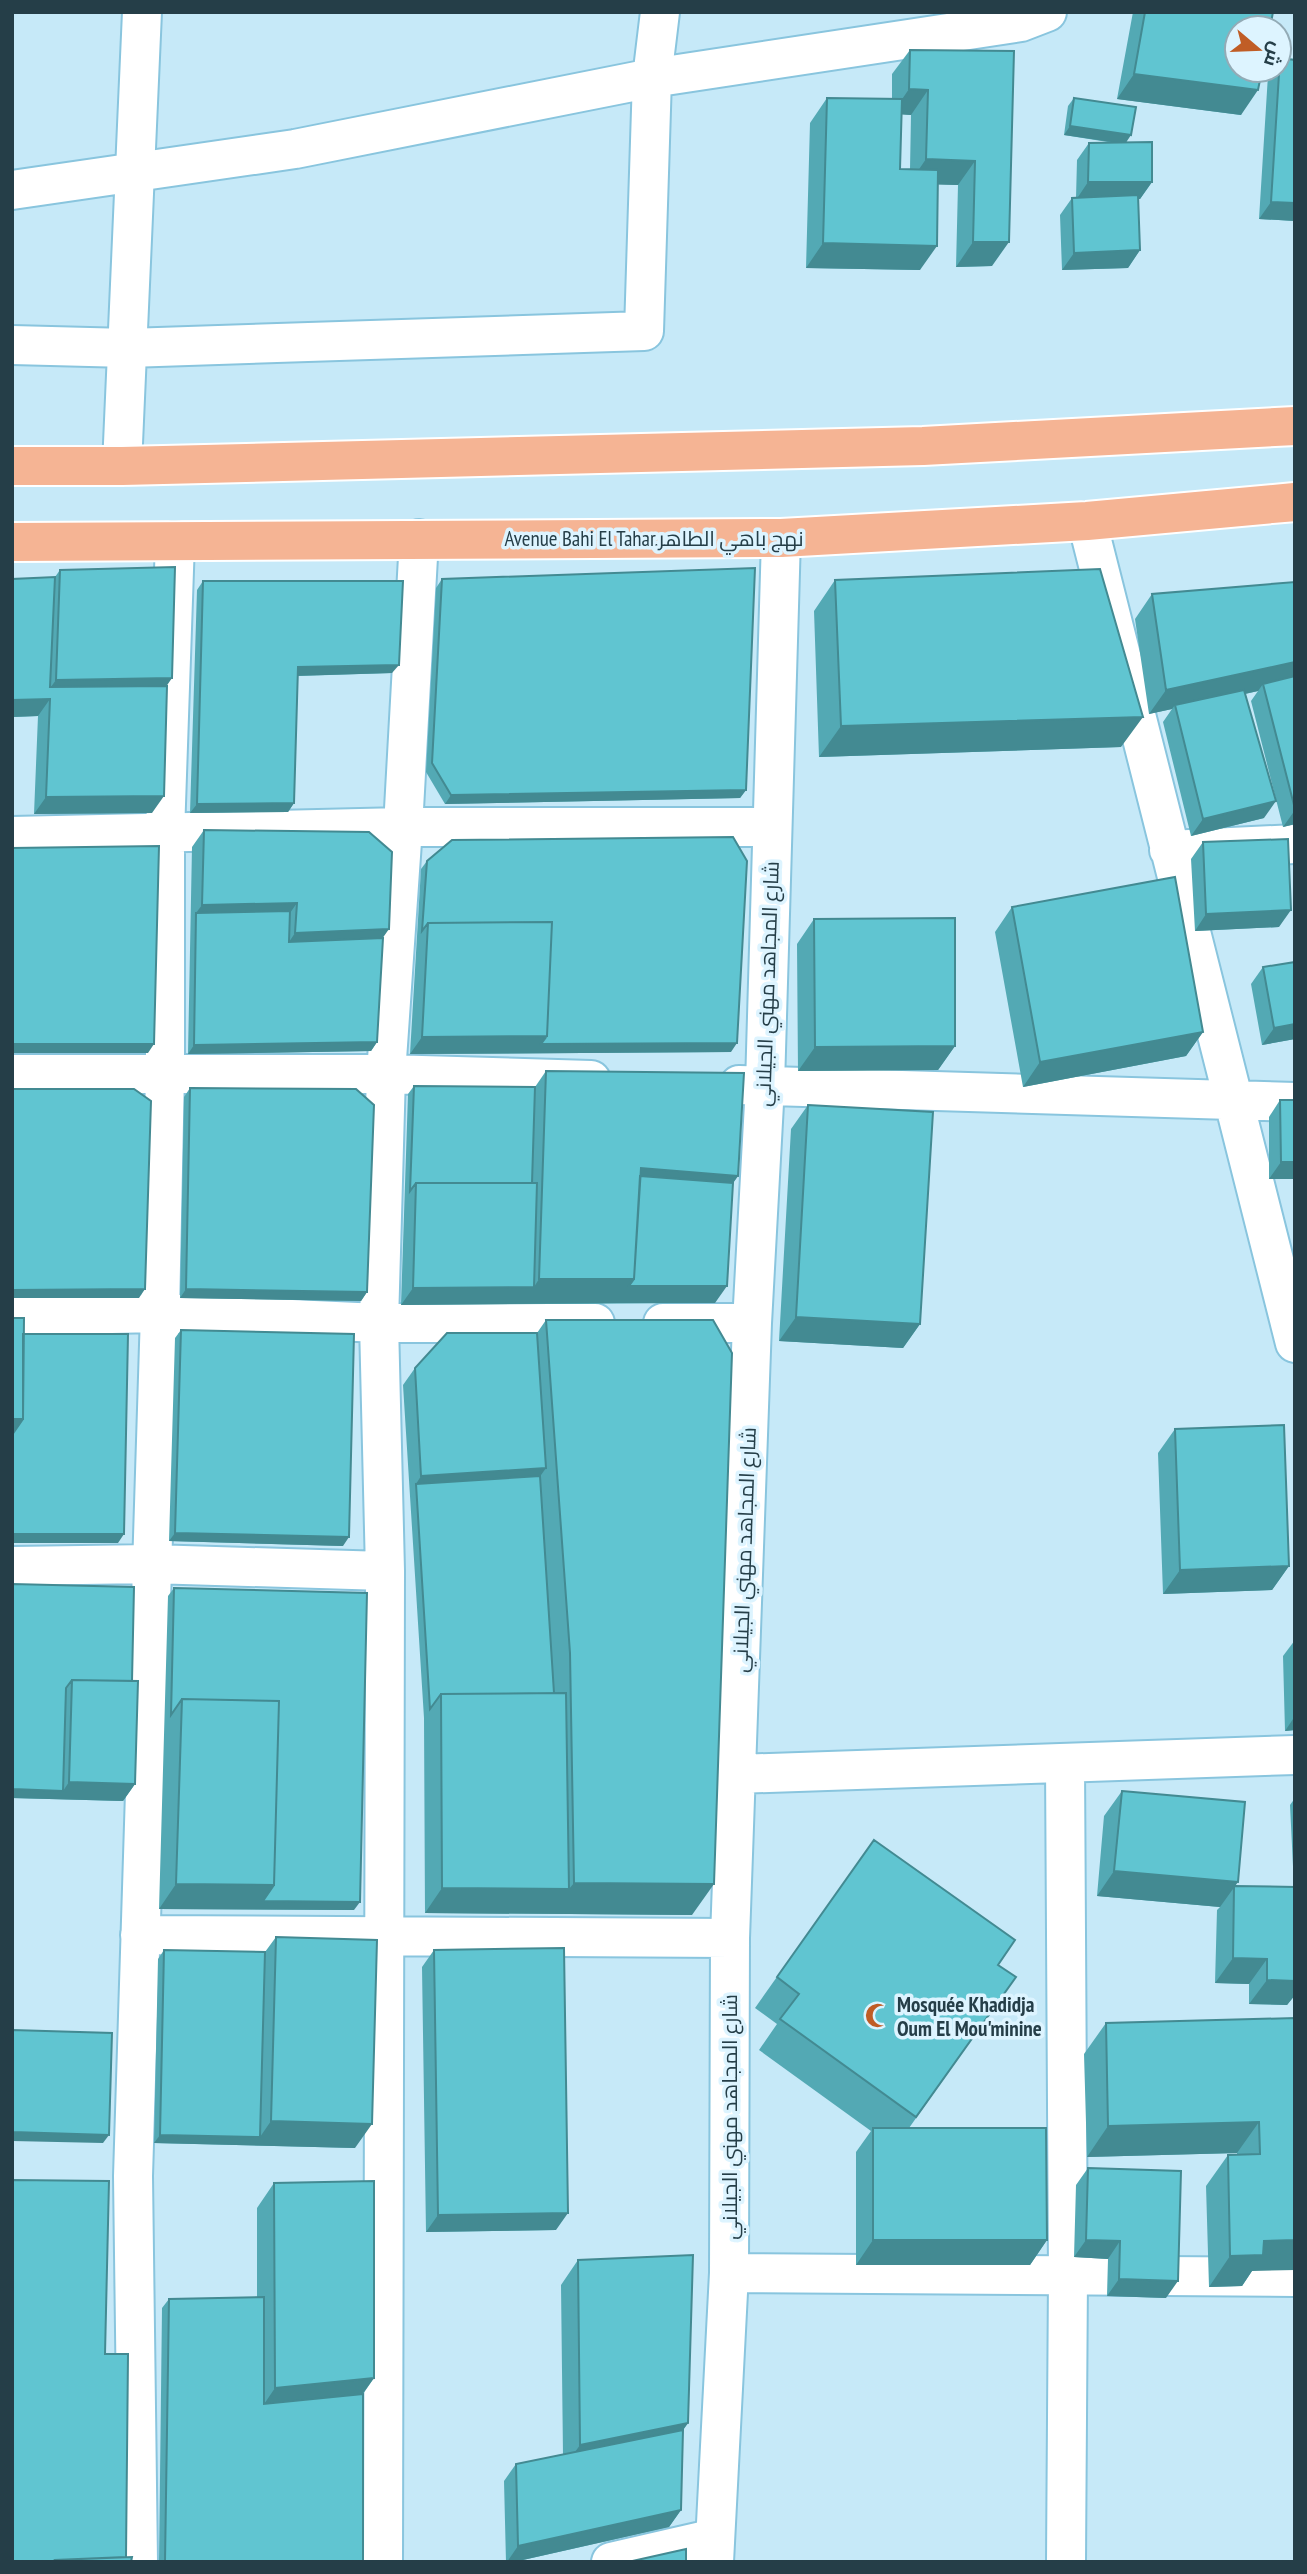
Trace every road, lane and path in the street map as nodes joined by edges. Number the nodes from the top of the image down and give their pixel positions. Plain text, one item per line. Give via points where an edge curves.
1 (142, 12) edge
2 (660, 12) edge
3 (1047, 12) edge
4 (652, 78) junction
5 (133, 173) junction
6 (12, 190) edge
7 (12, 345) edge
8 (128, 348) junction
9 (1295, 426) edge
10 (12, 466) edge
11 (122, 466) junction
12 (1295, 502) edge
13 (1087, 521) junction
14 (780, 538) junction
15 (419, 539) junction
16 (175, 541) junction
17 (12, 542) edge
18 (403, 827) junction
19 (772, 827) junction
20 (165, 833) junction
21 (12, 836) edge
22 (1295, 844) edge
23 (1169, 850) junction
24 (12, 1074) edge
25 (165, 1074) junction
26 (386, 1074) junction
27 (629, 1082) edge
28 (710, 1084) edge
29 (765, 1085) junction
30 (1231, 1100) junction
31 (1295, 1102) edge
32 (160, 1313) junction
33 (12, 1316) edge
34 (751, 1323) junction
35 (379, 1324) junction
36 (1295, 1343) edge
37 (151, 1564) junction
38 (12, 1566) edge
39 (385, 1572) junction
40 (1295, 1755) edge
41 (1065, 1763) junction
42 (737, 1774) junction
43 (140, 1935) junction
44 (384, 1936) junction
45 (730, 1938) junction
46 (729, 2273) junction
47 (1068, 2276) junction
48 (1295, 2277) edge
49 (715, 2550) edge
50 (138, 2562) edge
51 (383, 2562) edge
52 (611, 2562) edge
53 (1066, 2562) edge

1 - 5 street
2 - 4 street
3 - 4 street via 1021,22
4 - 5 street via 295,149
4 - 8 street via 644,331
5 - 6 street
5 - 8 street
7 - 8 street
8 - 11 street
9 - 11 main road via 923,446
10 - 11 main road
12 - 13 main road, Avenue Bahi El Tahar,نهج باهي الطاهر
13 - 14 main road, Avenue Bahi El Tahar,نهج باهي الطاهر
13 - 23 street
14 - 15 main road, Avenue Bahi El Tahar,نهج باهي الطاهر
14 - 19 street, شارع المجاهد مهني الجيلاني
15 - 16 main road, Avenue Bahi El Tahar,نهج باهي الطاهر
15 - 18 street
16 - 17 main road, Avenue Bahi El Tahar,نهج باهي الطاهر
16 - 20 street
18 - 19 street
18 - 20 street
18 - 26 street
19 - 29 street, شارع المجاهد مهني الجيلاني
20 - 21 street
20 - 25 street
22 - 23 street
23 - 30 street
24 - 25 street
25 - 26 street
25 - 32 street
26 - 27 street
26 - 35 street
28 - 29 street
29 - 30 street
29 - 34 street, شارع المجاهد مهني الجيلاني
30 - 31 street
30 - 36 street
32 - 33 street
32 - 35 street
32 - 37 street
34 - 35 street
34 - 42 street, شارع المجاهد مهني الجيلاني
35 - 39 street
37 - 38 street
37 - 39 street
37 - 43 street
39 - 44 street
40 - 41 street
41 - 42 street
41 - 47 street
42 - 45 street, شارع المجاهد مهني الجيلاني
43 - 44 street
43 - 50 street via 133,2176
44 - 45 street
44 - 51 street
45 - 46 street, شارع المجاهد مهني الجيلاني
46 - 47 street
46 - 49 street, شارع المجاهد مهني الجيلاني
47 - 48 street
47 - 53 street
49 - 52 street

